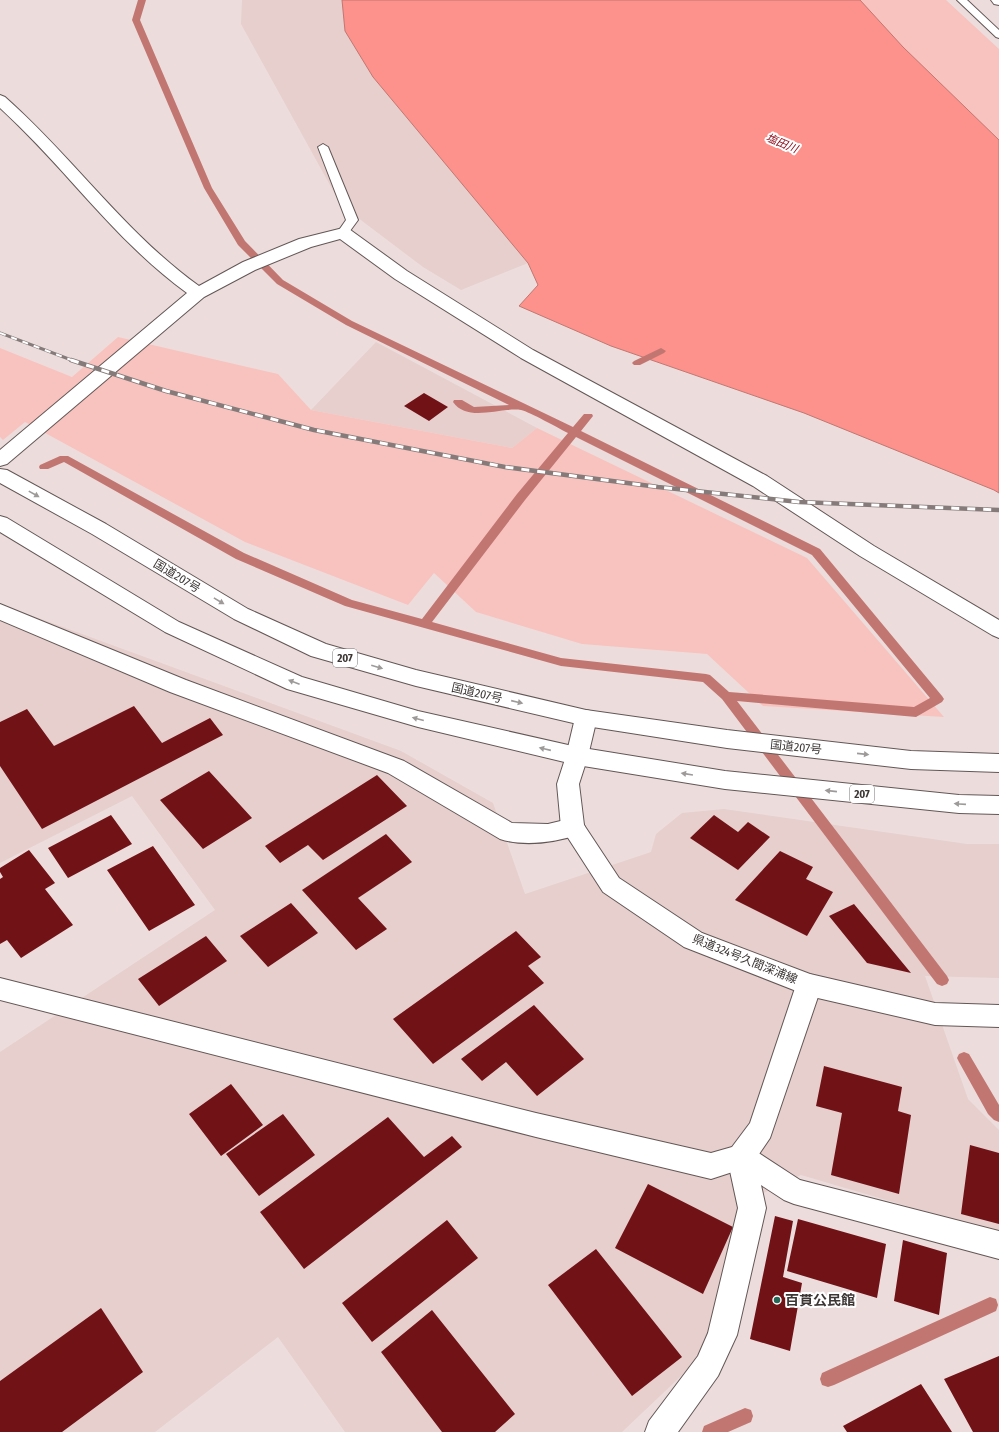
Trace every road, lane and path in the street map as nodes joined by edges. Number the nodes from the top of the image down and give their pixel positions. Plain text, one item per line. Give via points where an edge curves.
1 (962, 0) edge
2 (999, 35) edge
3 (0, 100) edge
4 (323, 147) dead end
5 (343, 233) junction
6 (198, 293) junction
7 (0, 460) edge
8 (0, 475) edge
9 (0, 523) edge
10 (0, 612) edge
11 (999, 630) edge
12 (586, 718) junction
13 (577, 756) junction
14 (999, 763) edge
15 (999, 805) edge
16 (573, 827) junction
17 (809, 985) junction
18 (0, 989) edge
19 (999, 1016) edge
20 (741, 1157) junction
21 (999, 1245) edge
22 (660, 1432) edge

1 - 2 lane
3 - 6 main road via 25,121 136,244
4 - 5 lane via 352,220
5 - 6 main road via 305,243 270,257
5 - 11 main road via 401,275 527,354 760,481 867,551
6 - 7 main road
8 -> 12 main road, 国道207号 / 207 via 99,529 241,614 319,650 416,678
13 -> 9 main road, 207 via 418,720 295,683 172,627
10 - 16 main road via 178,686 396,767 508,832 548,833
12 - 13 main road, 県道324号久間深浦線
12 -> 14 main road, 国道207号 / 207 via 727,739 911,760
15 -> 13 main road, 207 via 959,804 725,780
13 - 16 main road, 県道324号久間深浦線 via 568,784
16 - 17 main road, 県道324号久間深浦線 via 611,885 693,940
17 - 19 main road, 県道324号久間深浦線 via 935,1014
17 - 20 main road via 761,1129
18 - 20 main road via 536,1125 711,1166
20 - 21 main road via 794,1191
20 - 22 main road via 752,1208 722,1335 708,1366

